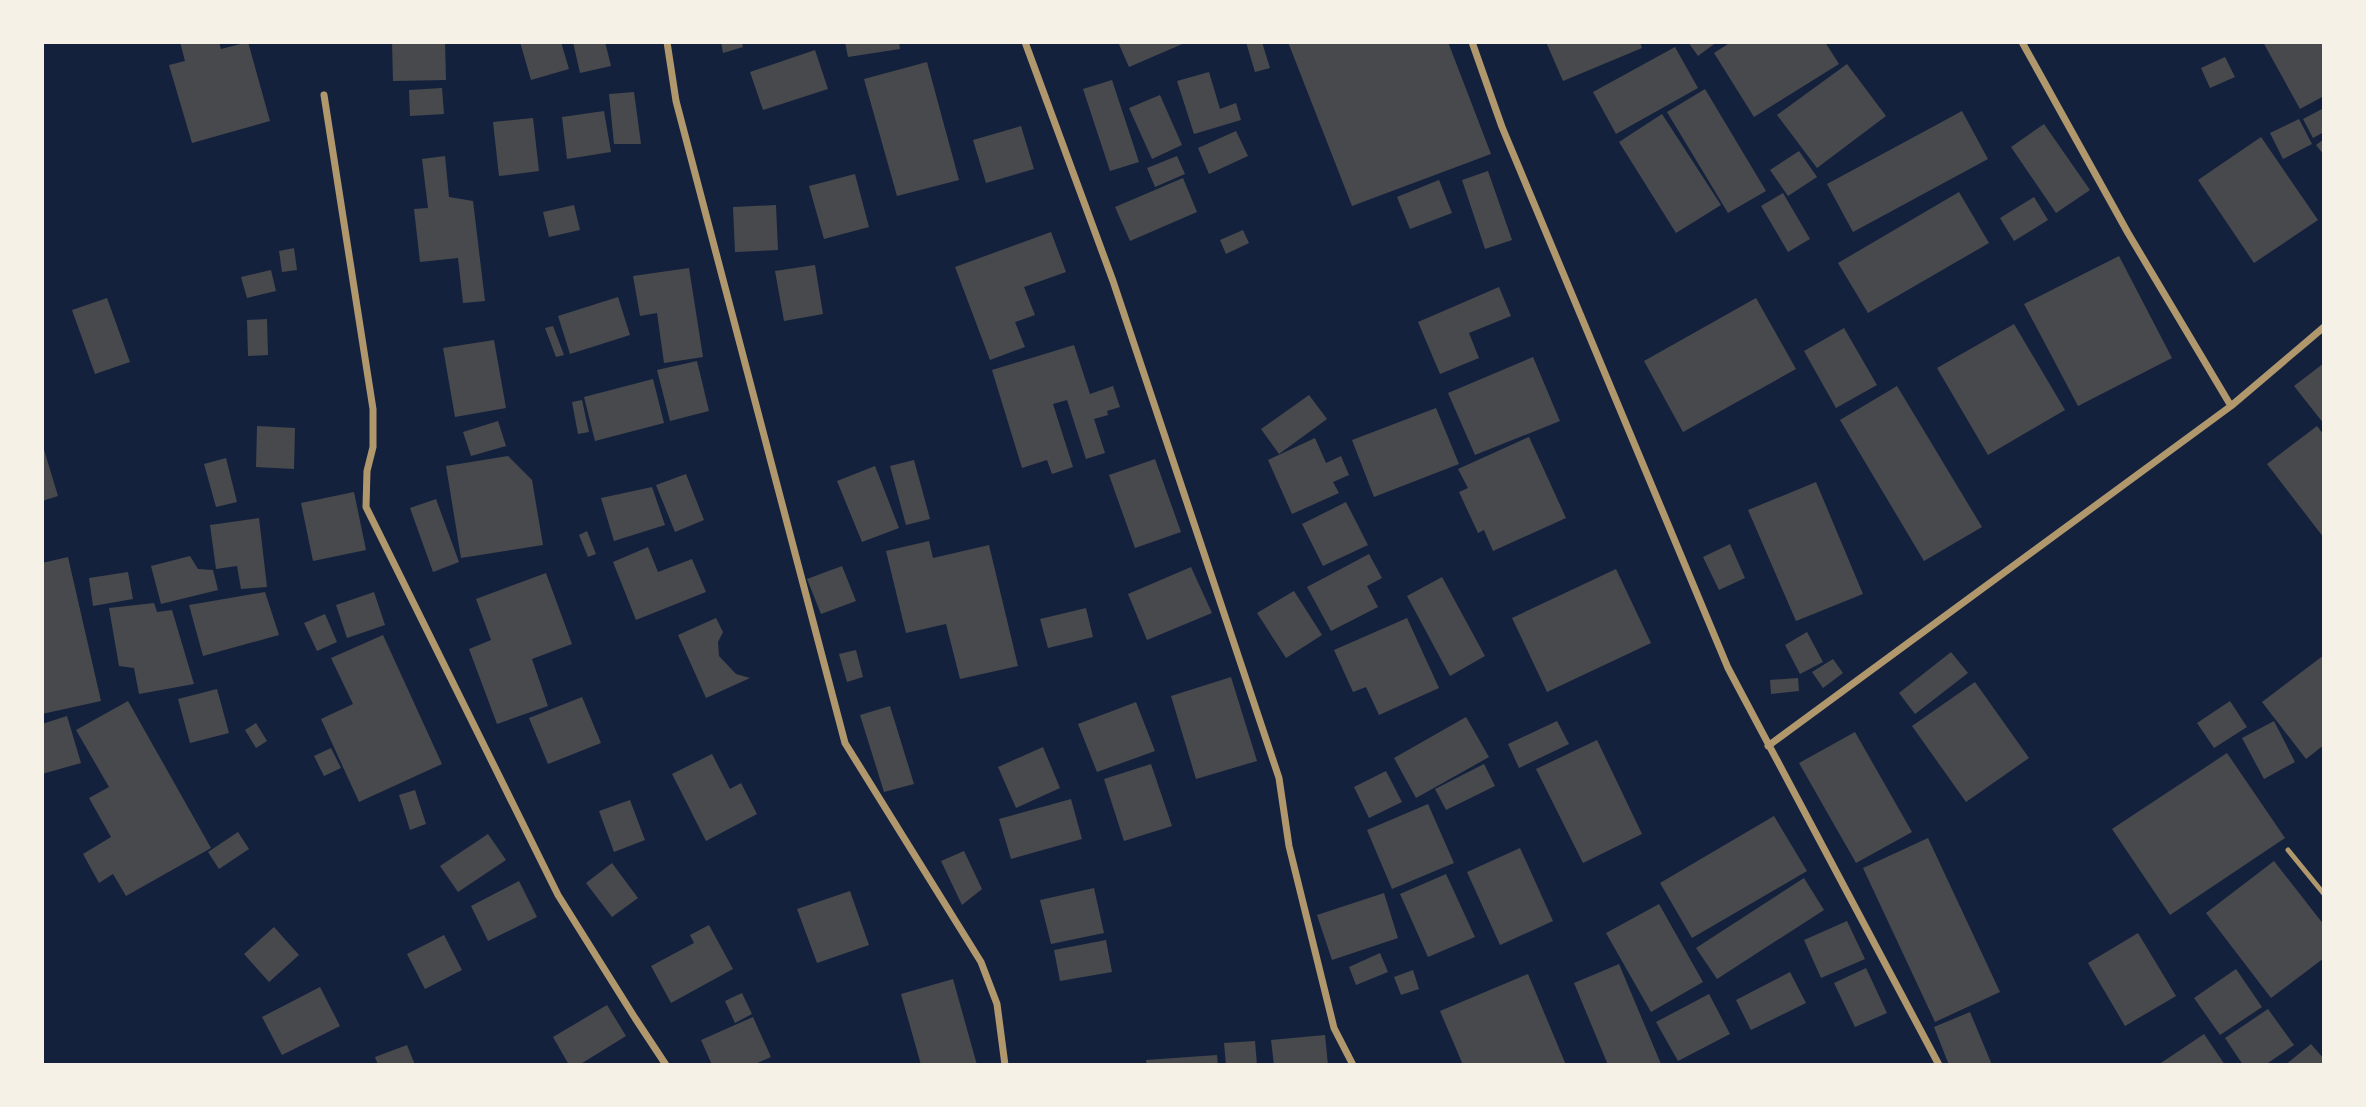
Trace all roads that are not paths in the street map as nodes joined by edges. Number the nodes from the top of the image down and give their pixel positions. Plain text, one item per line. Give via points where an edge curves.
1 (667, 42) edge
2 (1025, 42) edge
3 (1472, 42) edge
4 (2022, 42) edge
5 (324, 95) dead end
6 (2324, 327) edge
7 (2231, 406) junction
8 (1768, 746) junction
9 (2288, 850) dead end
10 (2324, 894) edge
11 (666, 1065) edge
12 (1005, 1065) edge
13 (1353, 1065) edge
14 (1939, 1065) edge

1 - 12 street via 676,101 845,743 981,962 997,1004
2 - 13 street via 1113,281 1279,778 1289,846 1334,1028
3 - 8 street via 1502,127 1712,630
4 - 7 street
5 - 11 street via 373,409 366,507 558,895
6 - 7 street
7 - 8 street
8 - 14 street
9 - 10 lane

